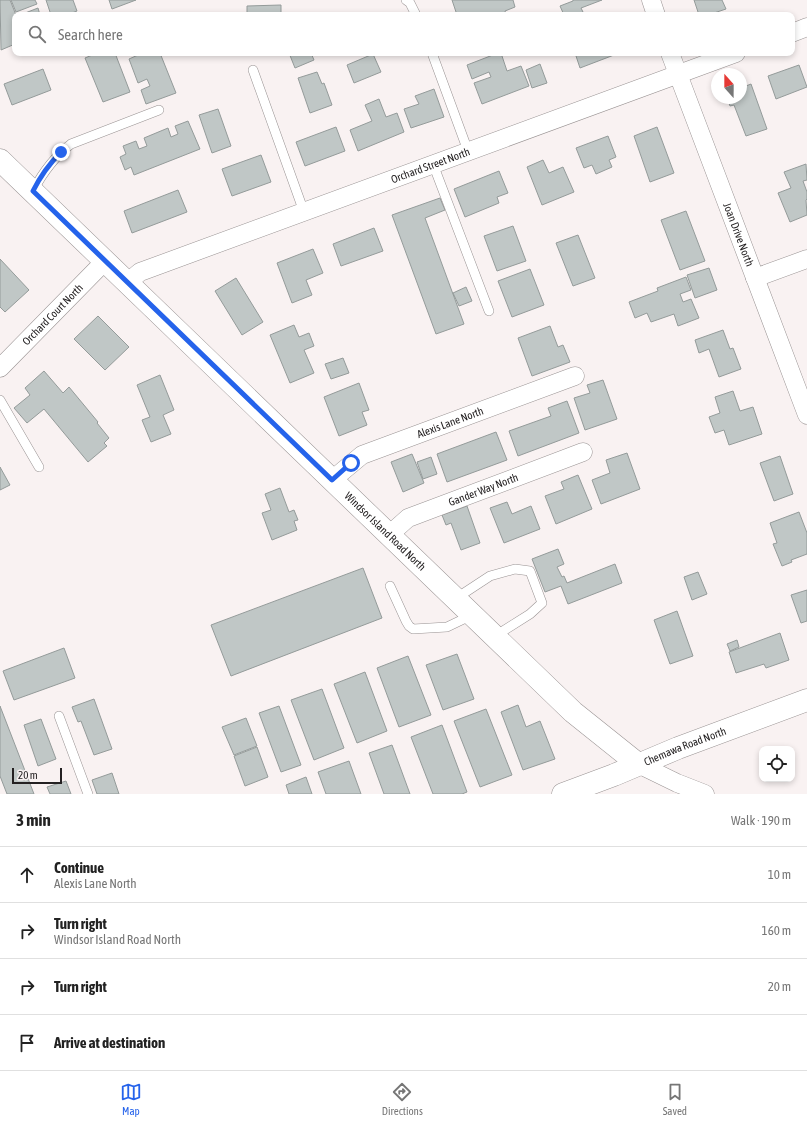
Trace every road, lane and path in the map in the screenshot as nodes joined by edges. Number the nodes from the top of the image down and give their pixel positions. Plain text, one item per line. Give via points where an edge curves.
1 (406, 0) edge
2 (650, 0) edge
3 (414, 12) edge
4 (655, 12) edge
5 (807, 27) edge
6 (795, 31) edge
7 (433, 56) edge
8 (671, 56) edge
9 (728, 56) edge
10 (253, 70) dead end
11 (678, 74) junction
12 (159, 110) dead end
13 (468, 151) junction
14 (0, 160) edge
15 (433, 164) junction
16 (33, 191) junction
17 (304, 212) junction
18 (807, 259) edge
19 (105, 260) junction
20 (755, 278) junction
21 (128, 282) junction
22 (489, 311) dead end
23 (0, 368) edge
24 (574, 376) dead end
25 (0, 400) edge
26 (807, 415) edge
27 (582, 452) dead end
28 (38, 467) dead end
29 (332, 480) junction
30 (389, 535) junction
31 (390, 586) dead end
32 (456, 599) junction
33 (472, 615) junction
34 (495, 637) junction
35 (807, 700) edge
36 (59, 716) dead end
37 (638, 764) junction
38 (88, 794) edge
39 (563, 794) edge
40 (704, 794) edge

1 - 3 lane
2 - 4 street
5 - 6 street
7 - 13 lane
8 - 11 street, Joan Drive North
9 - 11 street, Orchard Street North
10 - 17 lane
11 - 13 street, Orchard Street North
11 - 20 street, Joan Drive North
12 - 16 lane via 71,144 52,161
13 - 15 street, Orchard Street North
14 - 16 street, Windsor Island Road North
15 - 17 street, Orchard Street North
15 - 22 lane
16 - 19 street, Windsor Island Road North
17 - 21 street, Orchard Street North via 140,272
18 - 20 street
19 - 21 street, Windsor Island Road North
19 - 23 street, Orchard Court North
20 - 26 street, Joan Drive North
21 - 29 street, Windsor Island Road North
24 - 29 street, Alexis Lane North via 362,455
25 - 28 lane
27 - 30 street, Gander Way North via 408,518
29 - 30 street, Windsor Island Road North
30 - 32 street, Windsor Island Road North
31 - 33 lane via 406,621 413,629 447,627
32 - 33 street, Windsor Island Road North
32 - 34 lane via 490,576 515,569 530,571 542,603
33 - 34 street, Windsor Island Road North
34 - 37 street, Windsor Island Road North via 573,712
35 - 37 street, Chemawa Road North
36 - 38 lane
37 - 39 street, Chemawa Road North
37 - 40 street

